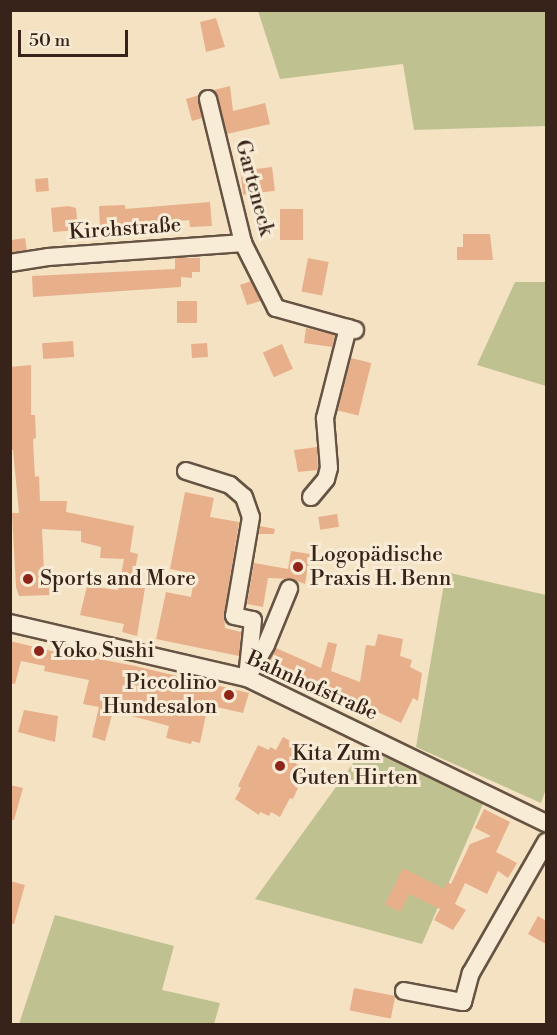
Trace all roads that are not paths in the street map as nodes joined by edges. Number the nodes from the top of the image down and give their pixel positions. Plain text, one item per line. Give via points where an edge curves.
1 (208, 99) dead end
2 (243, 243) junction
3 (10, 263) edge
4 (186, 471) dead end
5 (311, 497) dead end
6 (289, 589) dead end
7 (10, 623) edge
8 (247, 678) junction
9 (546, 823) edge
10 (546, 842) edge
11 (404, 991) dead end

1 - 2 street, Garteneck
2 - 3 street, Kirchstraße
2 - 5 street, Garteneck via 276,308 352,329 325,418 329,468 326,479
4 - 8 street via 230,485 244,497 251,517 234,616 254,620
6 - 8 street via 266,645
7 - 8 street, Bahnhofstraße
8 - 9 street, Bahnhofstraße
10 - 11 street via 471,973 463,1002

